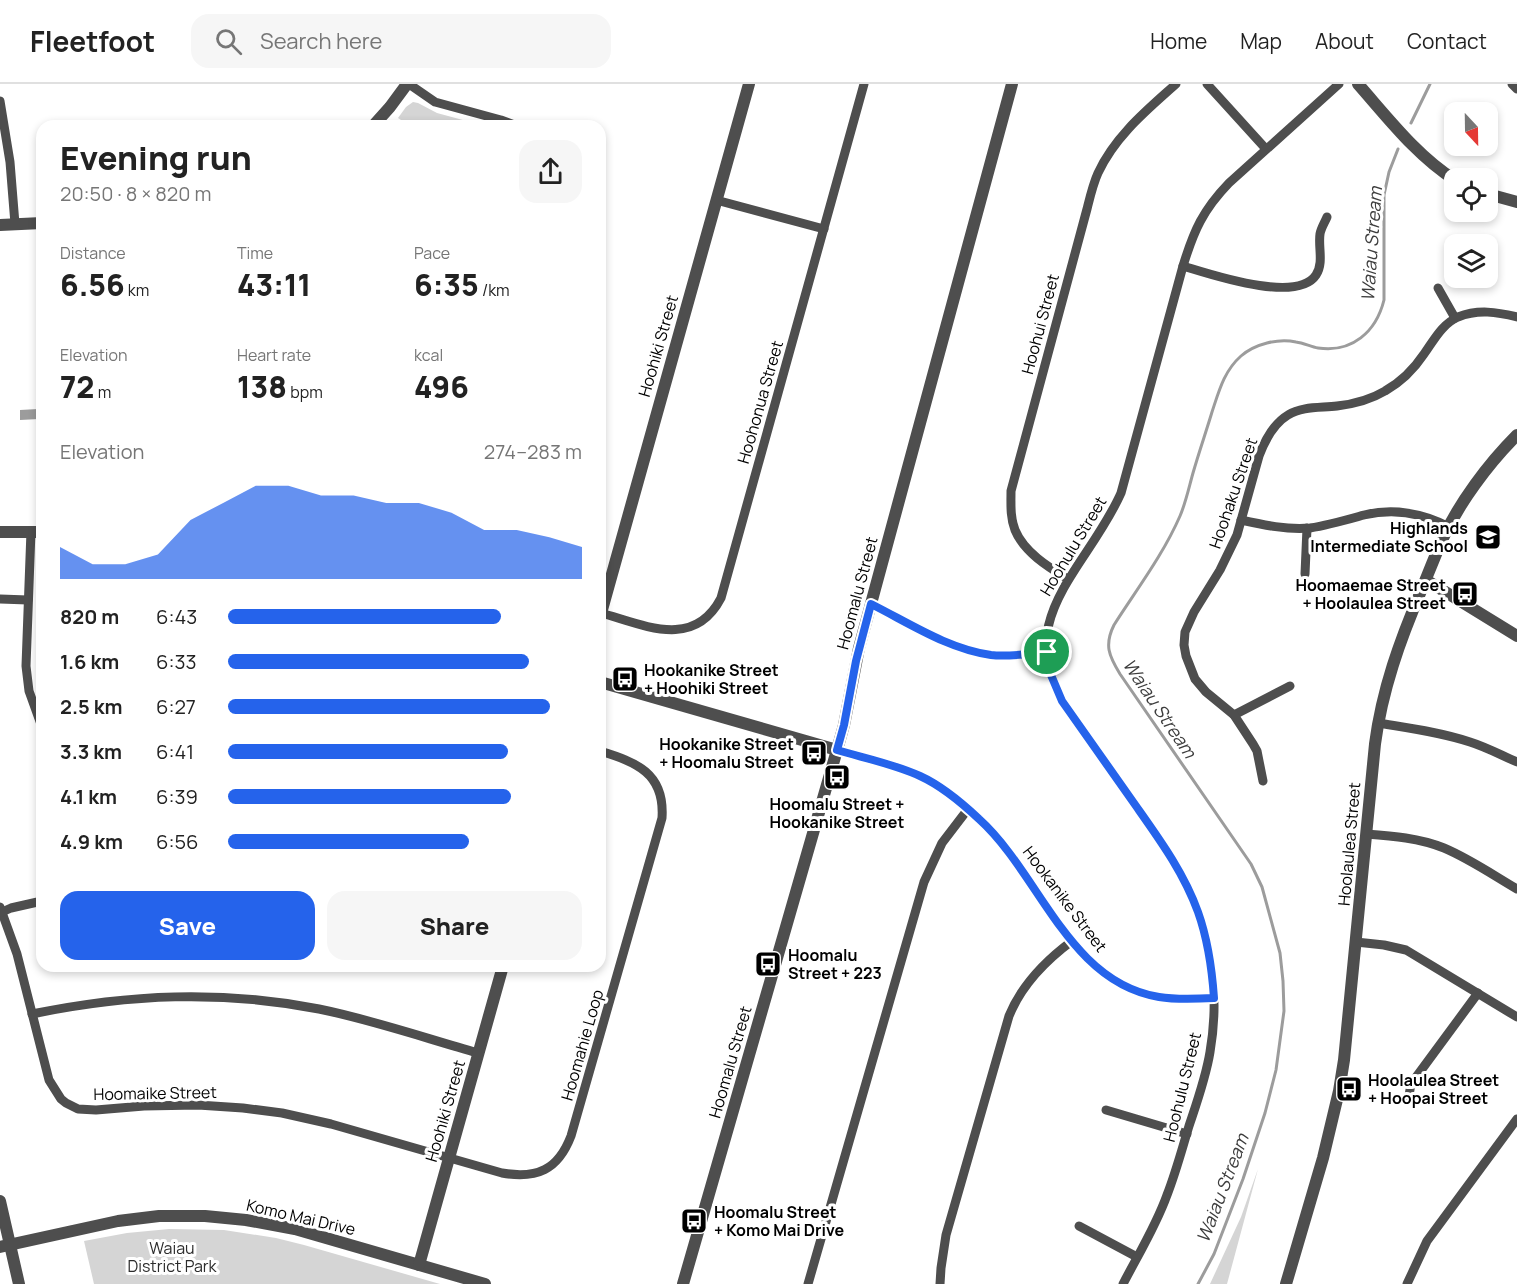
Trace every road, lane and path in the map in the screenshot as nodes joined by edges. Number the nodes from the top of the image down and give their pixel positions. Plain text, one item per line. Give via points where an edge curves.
1 (408, 84) edge
2 (749, 84) edge
3 (864, 84) edge
4 (1012, 84) edge
5 (1176, 84) edge
6 (1207, 84) edge
7 (1339, 84) edge
8 (1358, 84) edge
9 (1512, 84) edge
10 (1517, 89) edge
11 (0, 101) edge
12 (378, 120) edge
13 (501, 120) edge
14 (1266, 149) junction
15 (1444, 172) edge
16 (1498, 197) edge
17 (716, 200) junction
18 (1517, 202) edge
19 (1327, 217) dead end
20 (36, 223) edge
21 (15, 224) junction
22 (0, 225) edge
23 (824, 229) junction
24 (1184, 266) junction
25 (1438, 288) dead end
26 (1517, 317) edge
27 (1455, 318) junction
28 (1517, 435) edge
29 (1242, 520) junction
30 (1449, 527) junction
31 (1307, 528) junction
32 (0, 531) edge
33 (36, 532) edge
34 (1305, 574) dead end
35 (1068, 579) junction
36 (1426, 580) junction
37 (606, 597) edge
38 (0, 599) edge
39 (28, 600) junction
40 (871, 604) junction
41 (606, 616) edge
42 (1517, 636) edge
43 (1047, 652) junction
44 (606, 684) edge
45 (1290, 687) dead end
46 (36, 711) edge
47 (1234, 715) junction
48 (1378, 723) junction
49 (837, 750) junction
50 (606, 753) edge
51 (1517, 762) edge
52 (1263, 782) dead end
53 (968, 809) junction
54 (1366, 834) junction
55 (1517, 889) edge
56 (36, 902) edge
57 (1, 910) edge
58 (1072, 941) junction
59 (1356, 942) junction
60 (501, 972) edge
61 (1478, 993) junction
62 (1214, 998) junction
63 (32, 1014) junction
64 (1517, 1017) edge
65 (478, 1053) junction
66 (1408, 1101) dead end
67 (1106, 1110) dead end
68 (1517, 1119) edge
69 (1187, 1134) junction
70 (449, 1158) junction
71 (0, 1201) edge
72 (1079, 1226) dead end
73 (5, 1246) edge
74 (1137, 1257) junction
75 (419, 1265) junction
76 (19, 1284) edge
77 (485, 1284) edge
78 (683, 1284) edge
79 (808, 1284) edge
80 (940, 1284) edge
81 (1123, 1284) edge
82 (1286, 1284) edge
83 (1407, 1284) edge

1 - 12 street
1 - 13 street via 435,102
2 - 17 street, Hoohiki Street
3 - 23 street, Hoohonua Street
4 - 40 street, Hoomalu Street
5 - 35 street, Hoohui Street via 1117,140 1098,173 1011,491 1013,520 1020,538 1035,556
6 - 14 street
7 - 14 street, Hoohulu Street
8 - 15 street via 1404,136
9 - 10 street
11 - 21 street
14 - 24 street, Hoohulu Street via 1204,213
16 - 18 street
17 - 23 street
17 - 37 street, Hoohiki Street
19 - 24 street via 1320,233 1318,269 1312,280 1300,285 1250,284
20 - 21 street
21 - 22 street
23 - 41 street, Hoohonua Street via 717,606 701,623 675,631
24 - 35 street, Hoohulu Street via 1121,493 1107,522
25 - 27 street
26 - 27 street via 1473,312
27 - 29 street, Hoohaku Street via 1436,335 1404,378 1384,392 1350,405 1300,410 1282,420 1263,444
28 - 30 street, Hoolaulea Street via 1494,460
29 - 31 street
29 - 47 street, Hoohaku Street via 1184,639 1195,679
30 - 31 street via 1422,515 1390,512
30 - 36 street, Hoolaulea Street
31 - 34 street
32 - 33 street
33 - 39 street
35 - 43 street, Hoohulu Street via 1050,618
36 - 42 street
36 - 48 street, Hoolaulea Street via 1395,654
38 - 39 street
39 - 46 street via 27,678
40 - 43 street via 966,649 992,655
40 - 49 street, Hoomalu Street
43 - 62 street, Hoohulu Street via 1062,701 1186,883 1206,937
44 - 49 street, Hookanike Street
45 - 47 street
47 - 52 street, Hoohaku Street via 1255,747
48 - 51 street via 1447,735
48 - 54 street, Hoolaulea Street
49 - 53 street, Hookanike Street via 912,772
49 - 78 street, Hoomalu Street
50 - 70 street, Hoomahie Loop via 644,770 656,784 663,808 571,1136 564,1152 551,1166 533,1175 502,1173
53 - 58 street, Hookanike Street via 1000,841
53 - 79 street via 942,843 924,882
54 - 55 street via 1442,847
54 - 59 street, Hoolaulea Street
56 - 57 street
57 - 63 street, Hoomaike Street
58 - 62 street, Hookanike Street via 1099,969 1132,989 1158,997
58 - 80 street via 1033,977 1010,1016 946,1235
59 - 61 street via 1406,950
59 - 82 street, Hoolaulea Street via 1339,1091
60 - 65 street, Hoohiki Street
61 - 64 street
61 - 66 street via 1411,1084
62 - 69 street, Hoohulu Street via 1209,1054
63 - 65 street via 129,998 195,996 259,1000 342,1015
63 - 70 street, Hoomaike Street via 49,1080 72,1107 96,1110 198,1105 265,1110 331,1124
65 - 70 street, Hoohiki Street
67 - 69 street
68 - 83 street via 1427,1241
69 - 74 street, Hoohulu Street via 1167,1196
70 - 75 street, Hoohiki Street
71 - 73 street
72 - 74 street
73 - 75 street, Komo Mai Drive via 118,1221 205,1216 295,1229
73 - 76 street
74 - 81 street, Hoohulu Street
75 - 77 street, Komo Mai Drive

